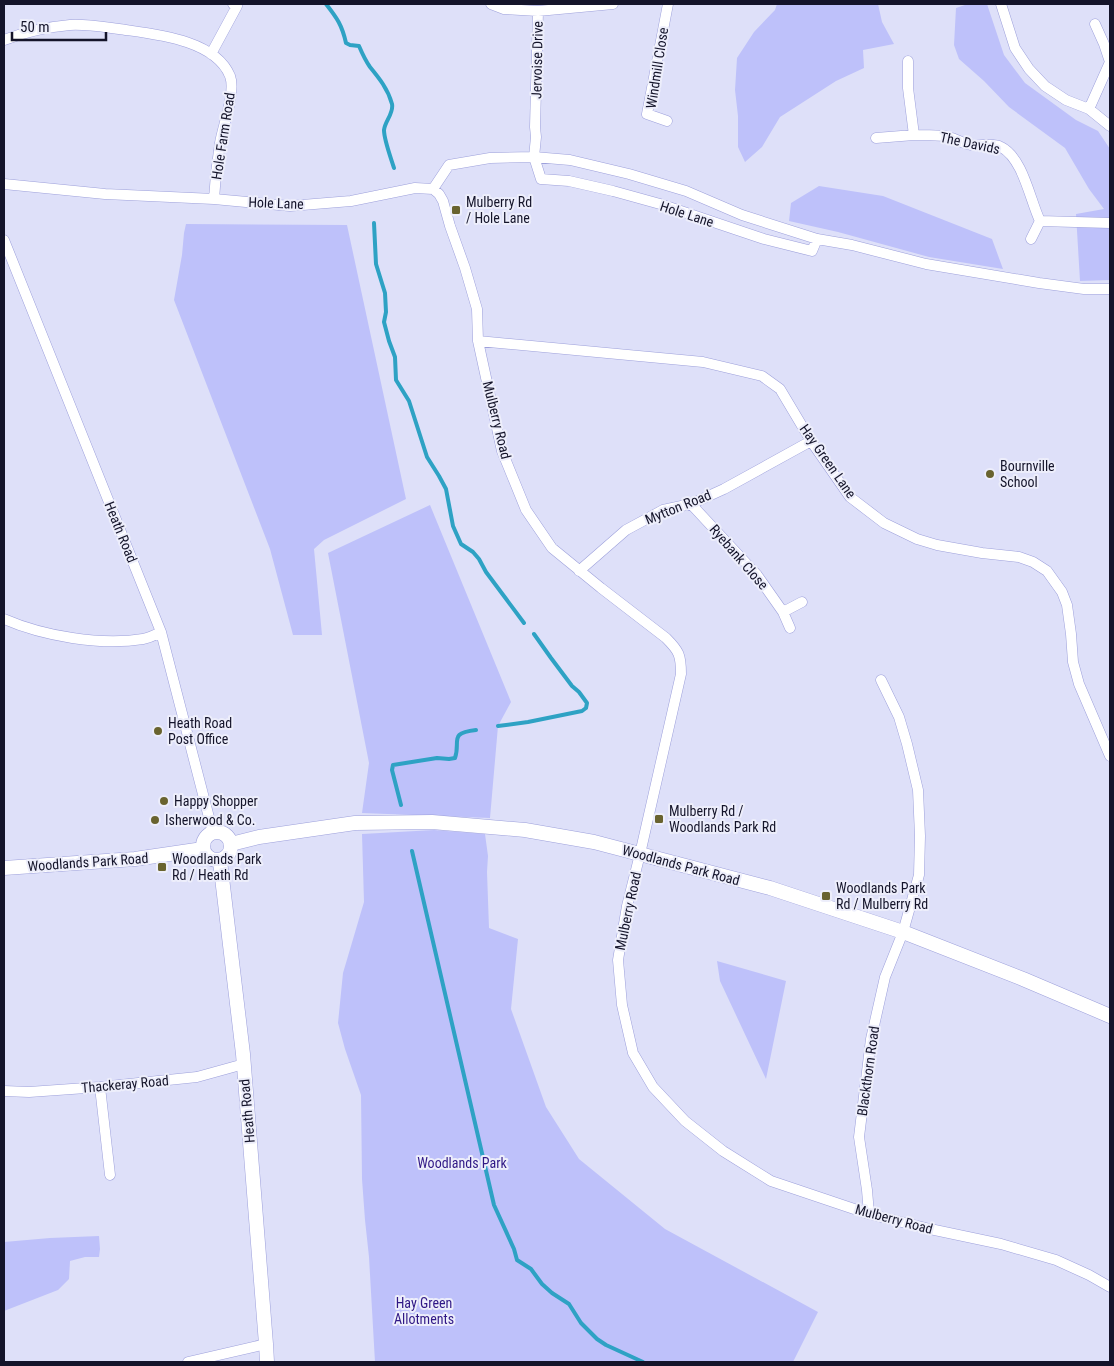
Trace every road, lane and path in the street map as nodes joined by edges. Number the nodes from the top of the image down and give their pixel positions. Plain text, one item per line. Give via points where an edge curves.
1 (233, 4) edge
2 (491, 4) edge
3 (613, 4) edge
4 (668, 4) edge
5 (1001, 4) edge
6 (538, 11) junction
7 (1095, 24) dead end
8 (4, 40) edge
9 (211, 54) junction
10 (908, 61) dead end
11 (1110, 62) edge
12 (1089, 109) junction
13 (667, 121) dead end
14 (1110, 126) edge
15 (914, 136) junction
16 (876, 138) dead end
17 (534, 158) junction
18 (4, 184) edge
19 (433, 189) junction
20 (214, 199) junction
21 (1040, 221) junction
22 (1110, 223) edge
23 (817, 239) junction
24 (1031, 239) dead end
25 (4, 240) edge
26 (1110, 289) edge
27 (478, 341) junction
28 (811, 441) junction
29 (691, 504) junction
30 (579, 571) junction
31 (802, 602) dead end
32 (783, 612) junction
33 (4, 619) edge
34 (790, 628) dead end
35 (161, 632) junction
36 (881, 680) dead end
37 (1110, 756) edge
38 (213, 833) junction
39 (232, 844) junction
40 (203, 849) junction
41 (640, 854) junction
42 (220, 861) junction
43 (4, 868) edge
44 (903, 932) junction
45 (1110, 1016) edge
46 (244, 1064) junction
47 (100, 1087) junction
48 (4, 1091) edge
49 (110, 1175) dead end
50 (868, 1214) junction
51 (1110, 1287) edge
52 (266, 1344) junction
53 (188, 1362) edge
54 (267, 1362) edge

1 - 9 street via 237,6
2 - 6 street, Jervoise Drive via 504,10
3 - 6 street
4 - 13 street, Windmill Close via 647,114
5 - 12 street via 1015,48 1029,69 1044,86
6 - 17 street, Jervoise Drive
7 - 11 street
8 - 9 street, Hole Farm Road via 21,33 83,25 165,36
9 - 20 street, Hole Farm Road via 222,63 231,83
10 - 15 street
11 - 12 street
12 - 14 street
15 - 16 street, The Davids
15 - 21 street, The Davids via 949,137 978,147 1001,147 1025,178
17 - 19 street, Hole Lane via 490,158 449,165
17 - 23 street, Hole Lane via 570,160 629,174 686,191 742,215
17 - 23 street, Hole Lane via 541,179 569,181 613,191 812,251
18 - 20 street, Hole Lane via 105,194
19 - 20 street, Hole Lane via 415,188 351,202 290,206
19 - 27 street, Mulberry Road via 443,201 465,268 476,310
21 - 22 street
21 - 24 street
23 - 26 street, Hole Lane via 926,264 1039,283
25 - 35 street, Heath Road
27 - 28 street, Hay Green Lane via 703,362 762,376 780,389
27 - 30 street, Mulberry Road via 502,451 526,510 552,548
28 - 29 street, Mytton Road
28 - 37 street, Hay Green Lane via 850,496 884,523 937,545 1019,557 1047,571 1067,605 1073,662 1079,684
29 - 30 street, Mytton Road via 663,510 626,530
29 - 32 street, Ryebank Close via 757,575
30 - 41 street, Mulberry Road via 666,638 681,658 681,674
31 - 32 street
32 - 34 street, Ryebank Close
33 - 35 street via 66,637 116,641 145,638
35 - 38 street, Heath Road
36 - 44 street, Blackthorn Road via 899,717 918,790 919,875
38 - 39 street via 222,833
38 - 40 street via 203,842
39 - 41 street, Woodlands Park Road via 259,836 356,823 432,822 525,830
39 - 42 street via 230,853
40 - 42 street via 208,858
40 - 43 street, Woodlands Park Road via 135,860
41 - 44 street, Woodlands Park Road via 770,888
41 - 50 street, Mulberry Road via 626,906 618,960 622,1005 633,1053 653,1087 685,1121 723,1151 772,1182
42 - 46 street, Heath Road
44 - 45 street, Woodlands Park Road
44 - 50 street, Blackthorn Road via 885,977 873,1030 858,1137
46 - 47 street, Thackeray Road via 197,1077
46 - 52 street, Heath Road
47 - 48 street, Thackeray Road
47 - 49 street
50 - 51 street, Mulberry Road via 1056,1260
52 - 53 street
52 - 54 street, Heath Road

